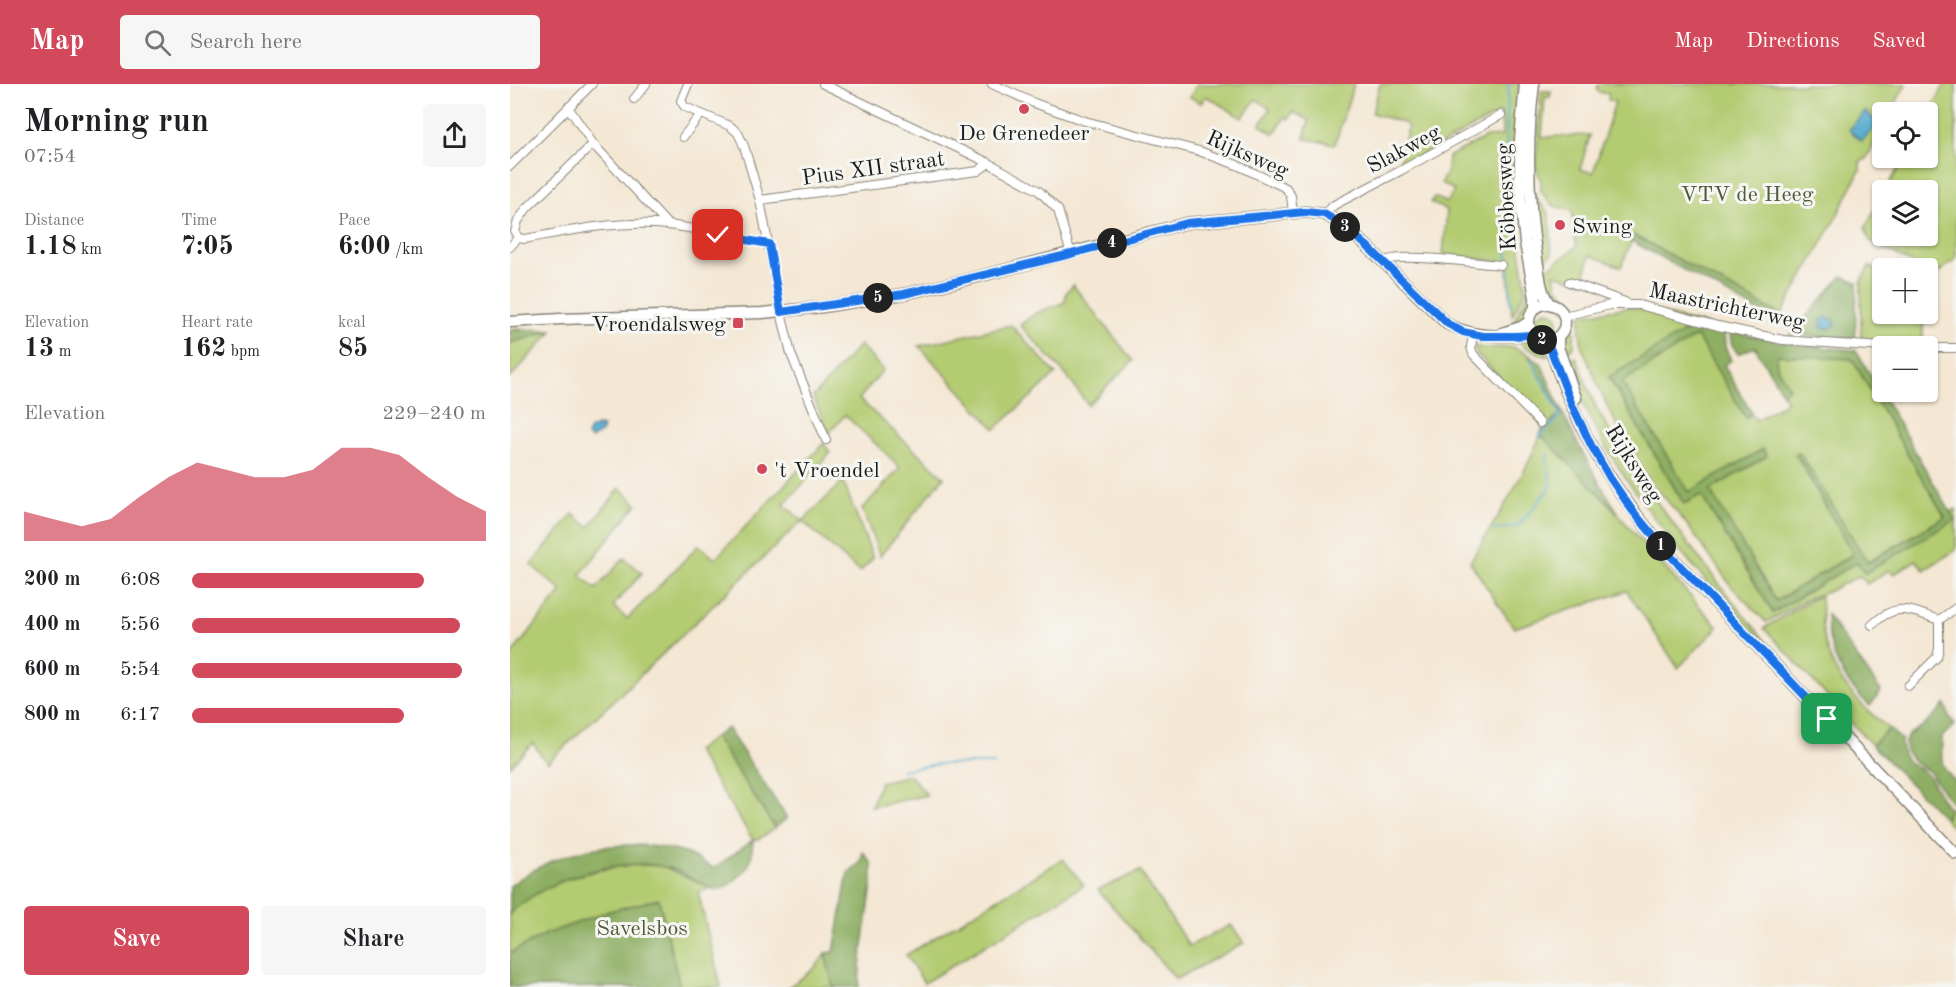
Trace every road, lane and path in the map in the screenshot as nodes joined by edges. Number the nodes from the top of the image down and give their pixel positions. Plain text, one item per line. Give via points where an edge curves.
1 (592, 84) edge
2 (646, 84) edge
3 (688, 84) edge
4 (823, 84) edge
5 (992, 84) edge
6 (1525, 84) edge
7 (1534, 84) edge
8 (634, 99) dead end
9 (568, 107) junction
10 (701, 114) junction
11 (1501, 115) dead end
12 (683, 137) dead end
13 (593, 144) junction
14 (989, 163) junction
15 (510, 166) edge
16 (760, 200) junction
17 (1293, 213) junction
18 (1324, 214) junction
19 (668, 225) junction
20 (518, 238) junction
21 (769, 244) junction
22 (510, 247) edge
23 (1071, 254) junction
24 (1384, 262) junction
25 (1501, 266) dead end
26 (1569, 282) dead end
27 (1550, 304) junction
28 (1631, 304) junction
29 (1535, 308) junction
30 (781, 312) junction
31 (1564, 316) junction
32 (510, 322) edge
33 (1529, 322) junction
34 (1473, 334) junction
35 (1533, 335) junction
36 (1490, 336) junction
37 (1558, 337) junction
38 (1544, 340) junction
39 (1872, 346) edge
40 (1938, 348) edge
41 (1956, 348) edge
42 (1540, 423) dead end
43 (826, 440) dead end
44 (1683, 567) junction
45 (1956, 608) edge
46 (1939, 620) junction
47 (1872, 625) dead end
48 (1908, 686) dead end
49 (1956, 854) edge

1 - 9 street
2 - 8 street
3 - 10 street via 681,101
4 - 14 street
5 - 17 street, Rijksweg via 1085,121 1238,165 1286,188
6 - 29 main road, Köbbesweg via 1520,195
7 - 27 main road, Köbbesweg via 1529,188 1539,271
9 - 13 street
9 - 15 street
10 - 12 street
10 - 16 street via 738,133
11 - 18 street, Slakweg
13 - 19 street
13 - 20 street via 527,208 518,221
14 - 16 street, Pius XII straat via 978,171
14 - 23 street via 1039,190 1058,210
16 - 21 street
17 - 18 main road, Rijksweg
17 - 23 main road via 1187,223
18 - 24 main road
19 - 20 street via 599,226
19 - 21 street
20 - 22 street
21 - 30 street
23 - 30 main road via 904,294
24 - 25 street via 1388,258 1407,257
24 - 34 main road via 1443,321
26 - 28 street
27 - 29 main road
27 - 31 main road
28 - 31 street, Maastrichterweg
28 - 39 street, Maastrichterweg via 1783,340
29 - 33 main road
30 - 32 main road
30 - 43 street via 794,362
31 - 37 main road via 1564,328
33 - 35 main road
33 - 36 main road
34 - 36 main road
34 - 42 street via 1473,354
35 - 36 main road
35 - 38 main road
37 - 38 main road
37 - 44 main road, Rijksweg via 1572,387 1596,442
38 - 44 main road, Rijksweg via 1581,425 1610,478 1644,525
40 - 41 street
44 - 49 main road, Rijksweg
45 - 46 street
46 - 47 street via 1898,609 1884,614
46 - 48 street via 1937,657

